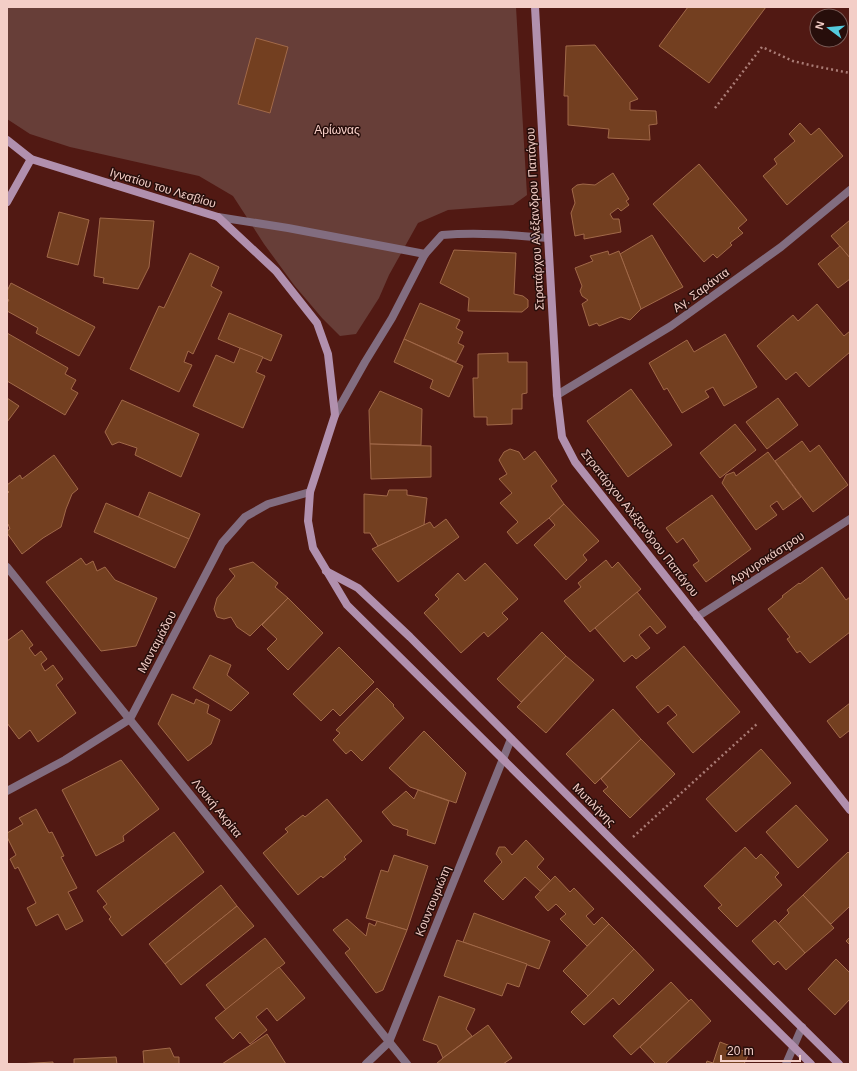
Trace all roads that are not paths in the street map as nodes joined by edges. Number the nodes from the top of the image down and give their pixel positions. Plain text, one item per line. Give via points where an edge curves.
1 (534, 7) edge
2 (7, 140) edge
3 (30, 158) junction
4 (850, 190) edge
5 (7, 202) edge
6 (218, 217) junction
7 (548, 238) junction
8 (424, 254) junction
9 (556, 395) junction
10 (335, 415) junction
11 (310, 492) junction
12 (850, 519) edge
13 (7, 567) edge
14 (326, 570) junction
15 (697, 617) junction
16 (130, 719) junction
17 (512, 739) junction
18 (503, 760) junction
19 (7, 791) edge
20 (850, 810) edge
21 (802, 1027) junction
22 (389, 1042) junction
23 (794, 1046) junction
24 (366, 1064) edge
25 (407, 1064) edge
26 (786, 1064) edge
27 (811, 1064) edge
28 (839, 1064) edge

1 - 7 street, Στρατάρχου Αλέξανδρου Παπάγου
2 - 3 street, Ιγνατίου του Λεσβίου
3 - 5 street
3 - 6 street, Ιγνατίου του Λεσβίου
4 - 9 street, Αγ. Σαράντα via 782,247 671,326
6 - 8 street
6 - 10 street, Ιγνατίου του Λεσβίου via 276,272 318,324 328,354
7 - 8 street via 502,234 442,235
7 - 9 street, Στρατάρχου Αλέξανδρου Παπάγου
8 - 10 street via 392,318
9 - 15 street, Στρατάρχου Αλέξανδρου Παπάγου via 562,437 575,462
10 - 11 street, Ιγνατίου του Λεσβίου
11 - 14 street via 308,521 313,548
11 - 16 street, Μανταμάδου via 268,504 245,517 222,543
12 - 15 street, Αργυροκάστρου
13 - 16 street, Λουκή Ακρίτα
14 - 17 street, Μυτιλήνης via 358,588
14 - 18 street via 347,605
15 - 20 street, Στρατάρχου Αλέξανδρου Παπάγου
16 - 19 street via 65,760
16 - 22 street, Λουκή Ακρίτα
17 - 18 street, Κουντουριώτη
17 - 21 street, Μυτιλήνης
18 - 22 street, Κουντουριώτη
18 - 23 street
21 - 23 street
21 - 28 street, Μυτιλήνης
22 - 24 street, Κουντουριώτη
22 - 25 street, Λουκή Ακρίτα
23 - 26 street
23 - 27 street

